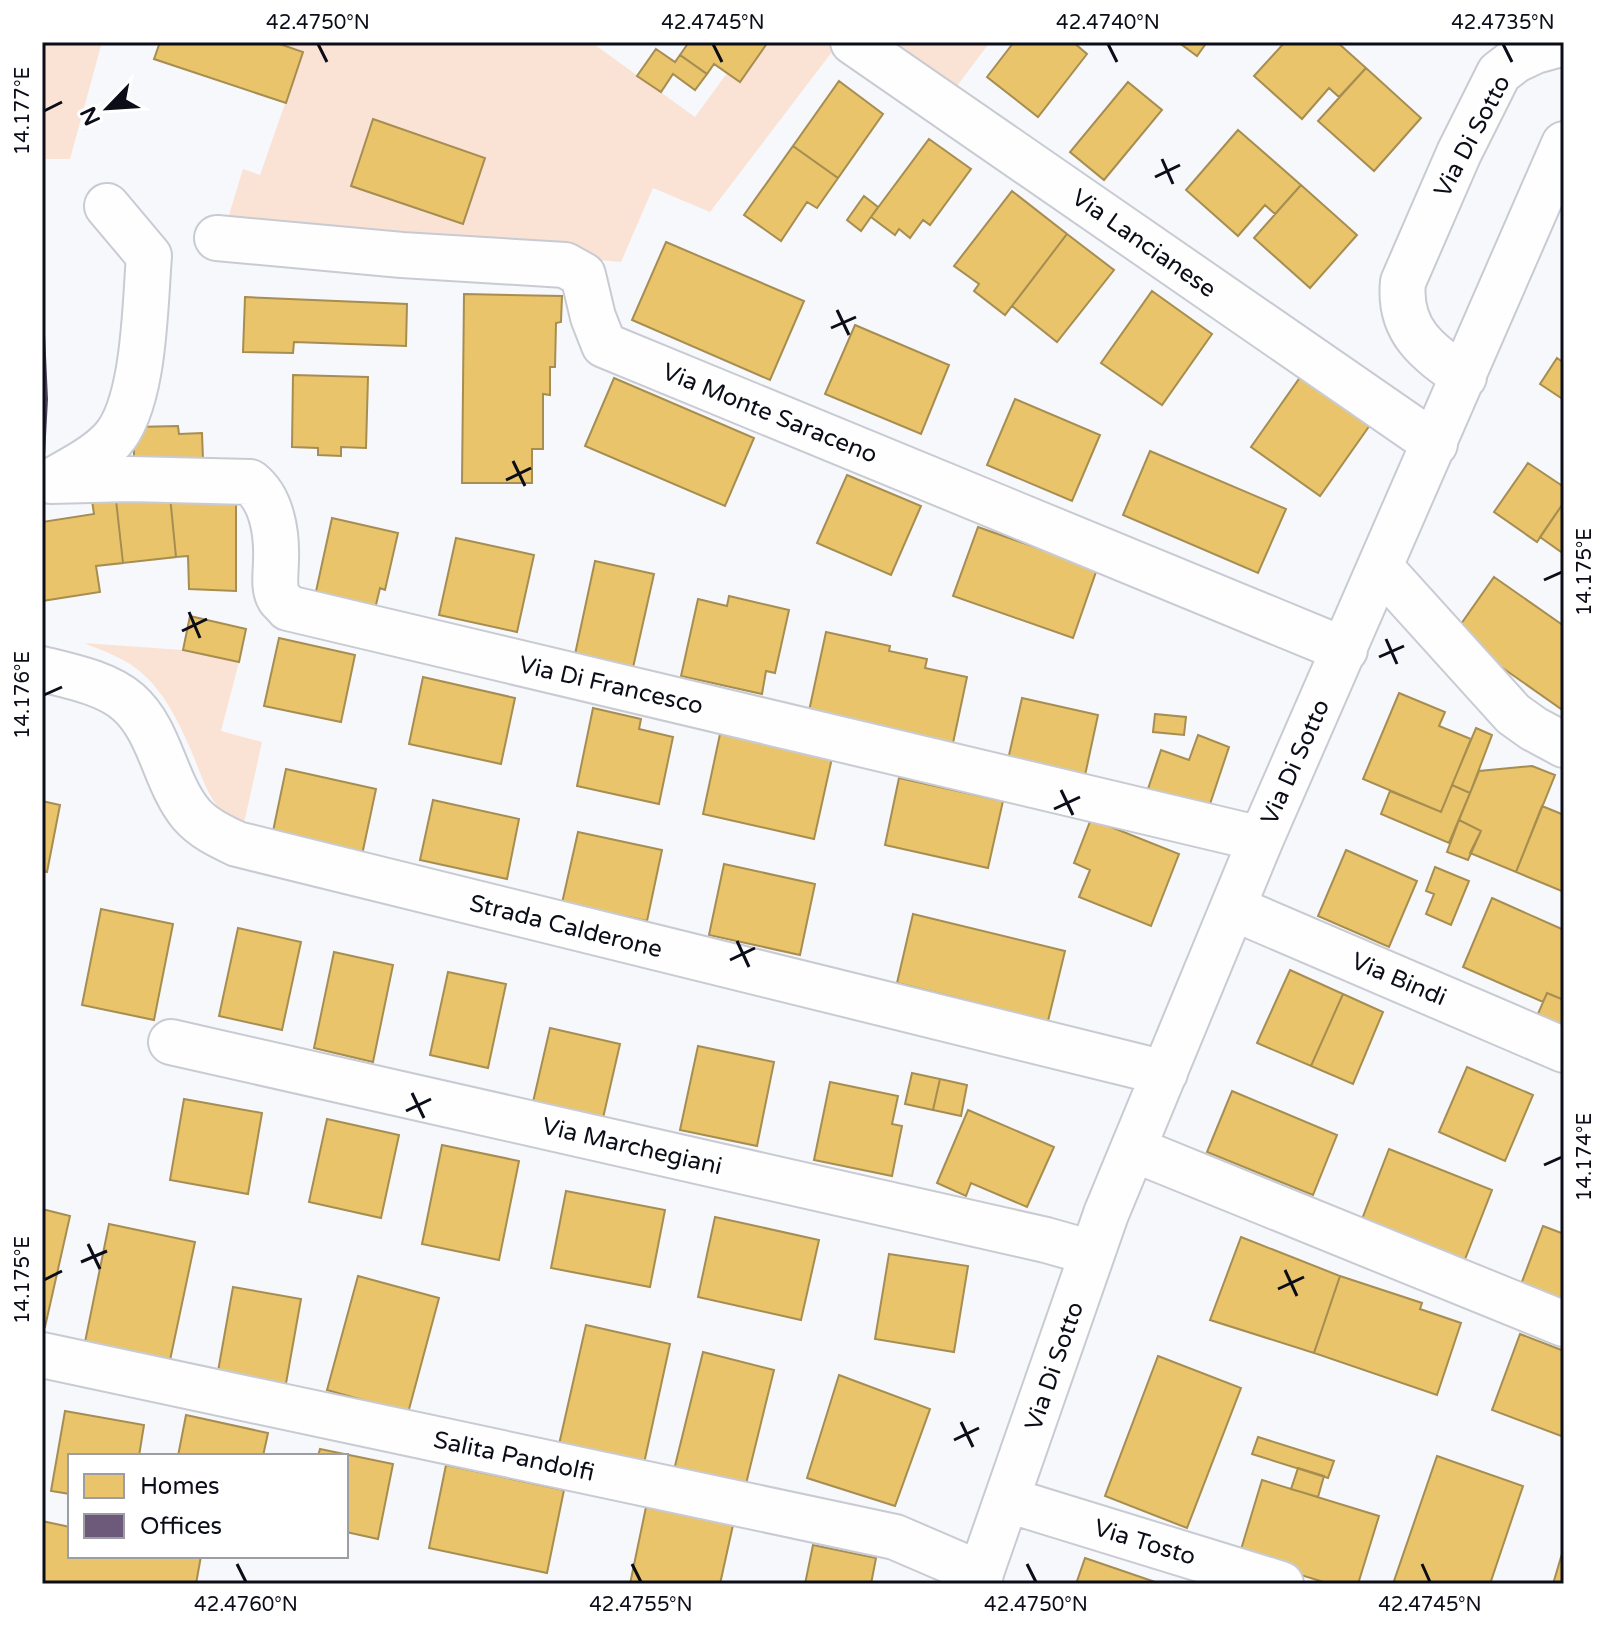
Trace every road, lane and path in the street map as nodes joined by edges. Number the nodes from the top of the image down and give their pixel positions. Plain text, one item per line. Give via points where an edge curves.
1 (853, 42) edge
2 (1564, 43) edge
3 (1563, 148) edge
4 (107, 206) dead end
5 (217, 238) dead end
6 (1464, 377) junction
7 (1435, 444) junction
8 (46, 484) edge
9 (1381, 568) junction
10 (1345, 650) junction
11 (42, 669) edge
12 (1564, 745) edge
13 (1261, 839) junction
14 (1233, 908) junction
15 (171, 1042) dead end
16 (1564, 1050) edge
17 (1165, 1073) junction
18 (1133, 1149) junction
19 (1092, 1253) junction
20 (1564, 1324) edge
21 (42, 1355) edge
22 (1008, 1500) junction
23 (979, 1579) edge
24 (1281, 1584) edge

1 - 7 street, Via Lancianese
2 - 6 street, Via Di Sotto via 1535,51 1499,73 1403,282 1406,321 1437,358
3 - 6 street, Via Di Sotto
4 - 8 street, Via Di Francesco via 149,256 138,371 127,414 114,438
5 - 10 street, Via Monte Saraceno via 565,265 583,275 604,345
6 - 7 street, Via Di Sotto
7 - 9 street, Via Di Sotto
8 - 13 street, Via Di Francesco via 250,482 273,523 276,582 288,608
9 - 10 street, Via Di Sotto
9 - 12 street via 1513,714
10 - 13 street, Via Di Sotto
11 - 17 street, Strada Calderone via 76,677 126,700 140,715 189,811 215,834 237,844
13 - 14 street, Via Di Sotto
14 - 16 street, Via Bindi
14 - 17 street, Via Di Sotto
15 - 19 street, Via Marchegiani
17 - 18 street, Via Di Sotto
18 - 19 street, Via Di Sotto
18 - 20 street
19 - 22 street, Via Di Sotto
21 - 23 street, Salita Pandolfi via 895,1537
22 - 23 street, Via Di Sotto
22 - 24 street, Via Tosto

